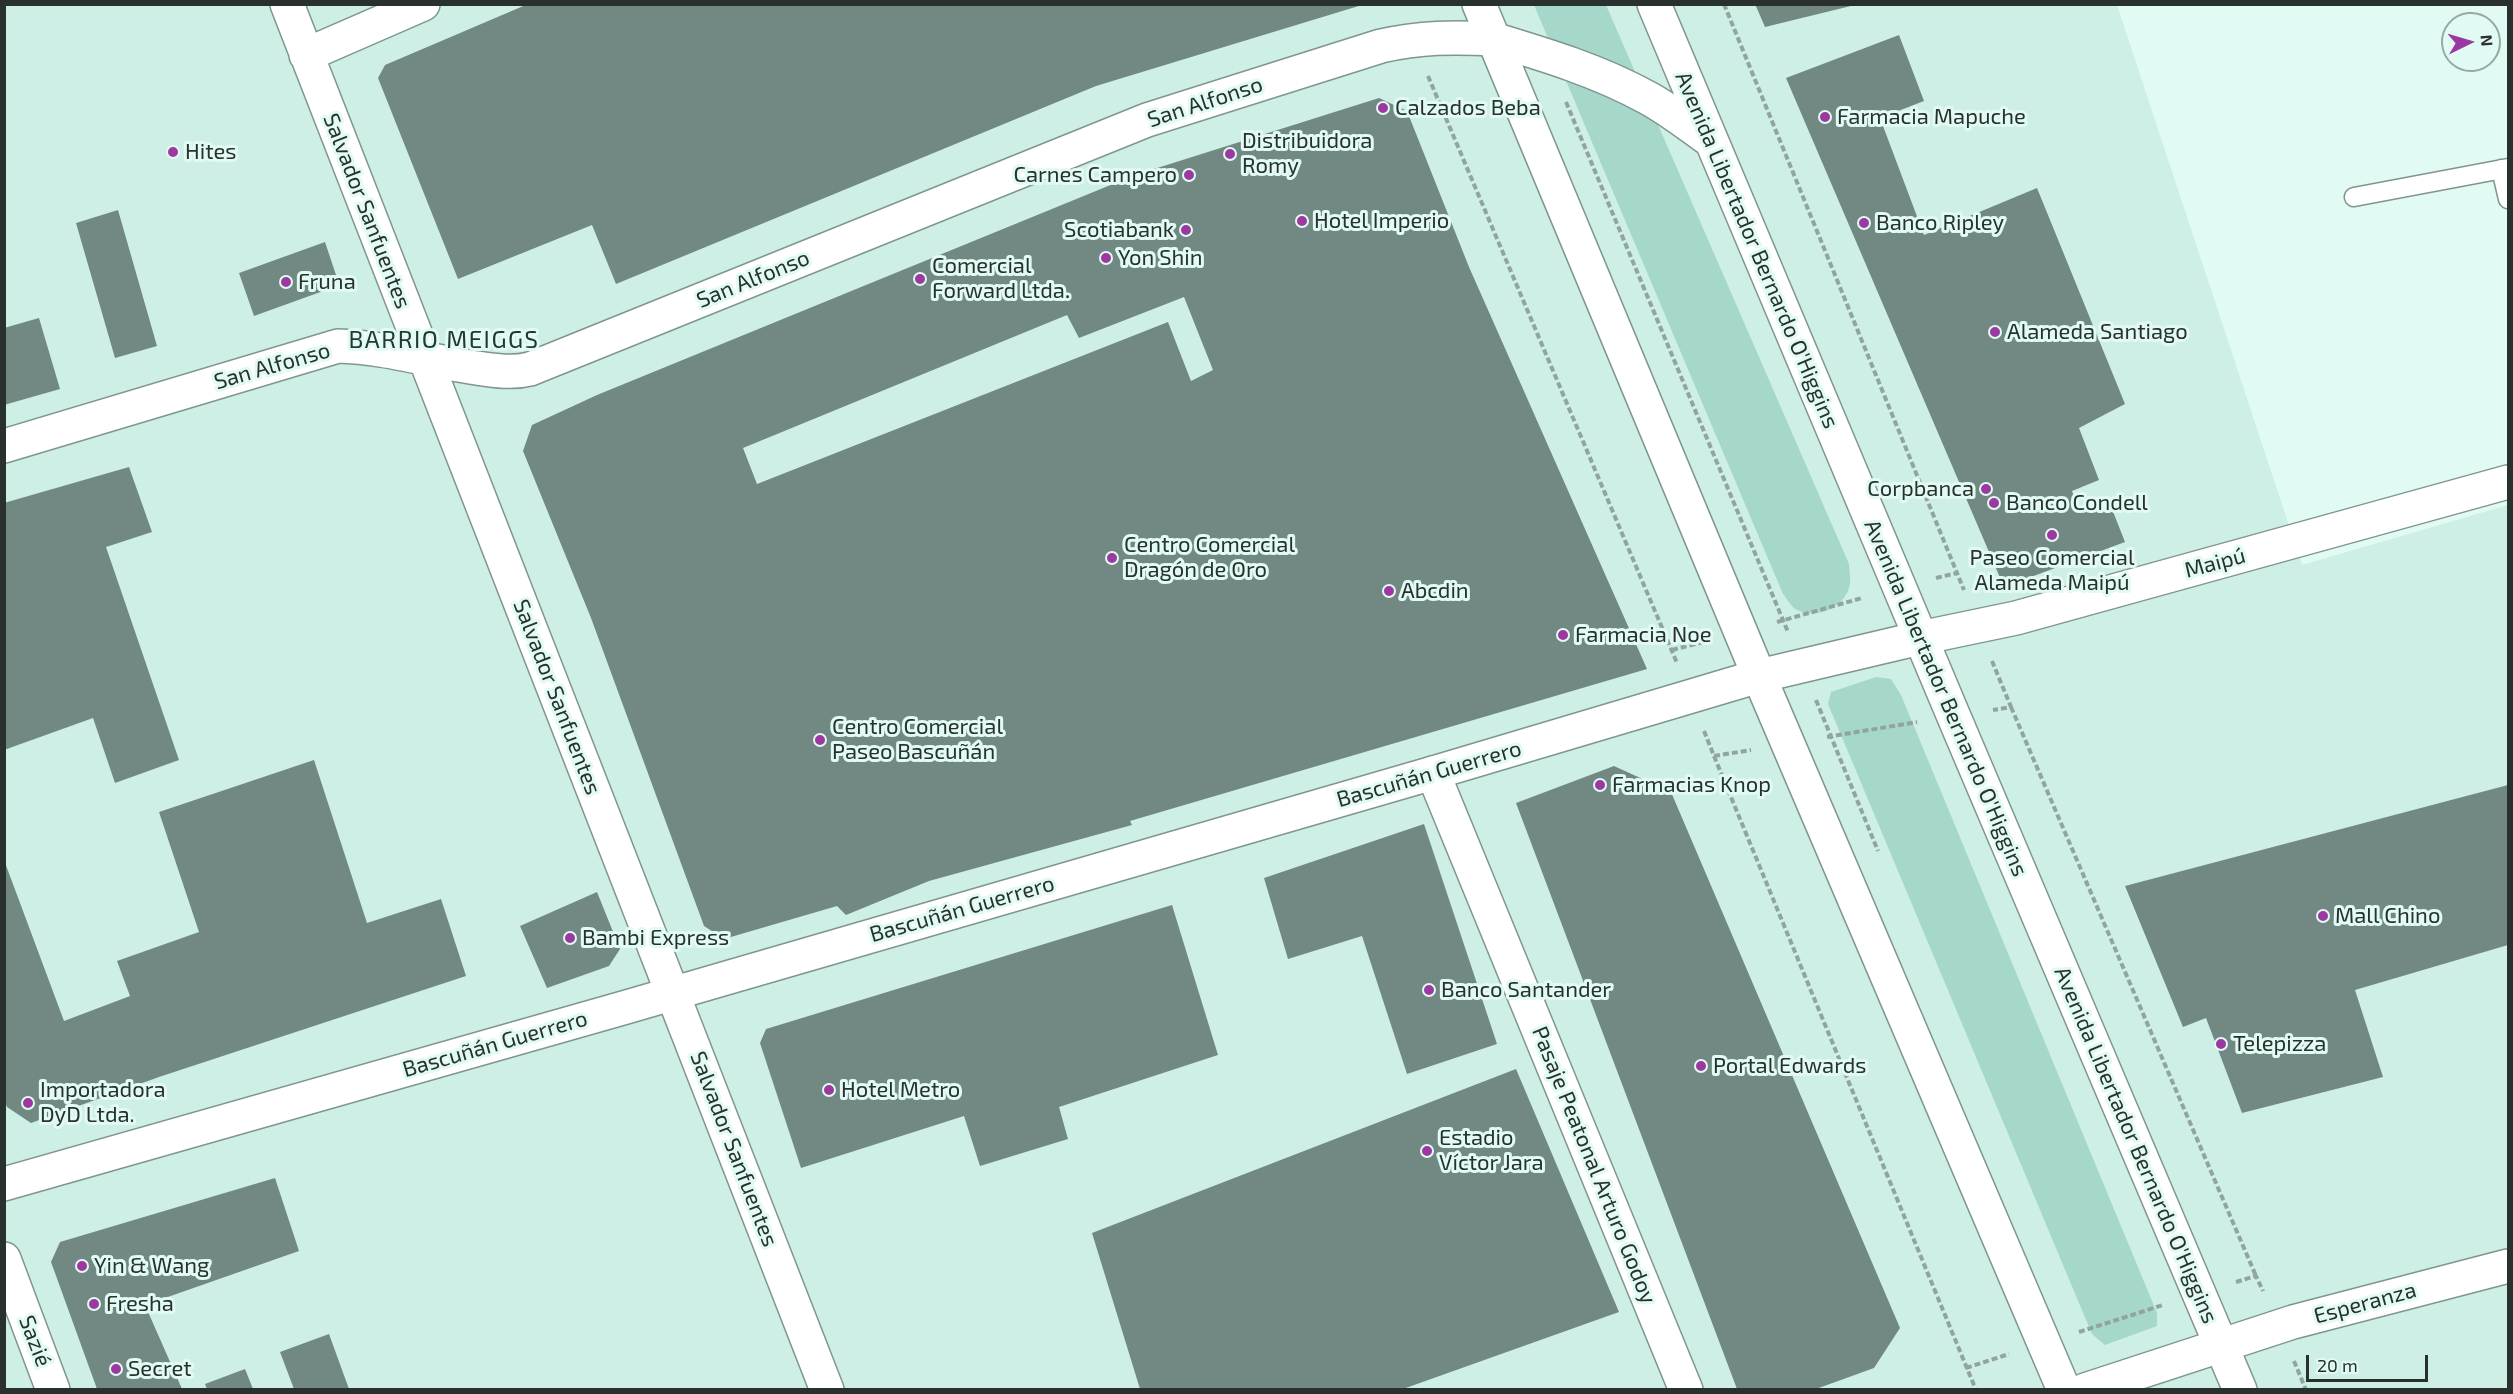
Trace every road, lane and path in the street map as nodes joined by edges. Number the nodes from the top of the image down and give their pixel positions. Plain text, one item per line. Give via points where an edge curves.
1 (287, 4) edge
2 (423, 4) edge
3 (1479, 4) edge
4 (1654, 4) edge
5 (1724, 4) edge
6 (1412, 39) junction
7 (1493, 39) junction
8 (306, 55) junction
9 (1710, 140) junction
10 (2505, 169) edge
11 (2354, 196) dead end
12 (2508, 199) edge
13 (425, 360) junction
14 (4, 446) edge
15 (2508, 483) edge
16 (1957, 573) dead end
17 (1920, 638) junction
18 (1672, 650) dead end
19 (1759, 676) junction
20 (2011, 707) dead end
21 (1714, 756) dead end
22 (1433, 773) junction
23 (674, 993) junction
24 (4, 1184) edge
25 (4, 1259) edge
26 (2508, 1266) edge
27 (2256, 1276) dead end
28 (2222, 1346) junction
29 (53, 1389) edge
30 (827, 1389) edge
31 (1686, 1389) edge
32 (1976, 1389) edge
33 (2064, 1389) edge
34 (2085, 1389) edge
35 (2240, 1389) edge

1 - 8 street, Salvador Sanfuentes
2 - 8 street
3 - 7 street
4 - 9 street, Avenida Libertador Bernardo O'Higgins
5 - 16 path
6 - 7 street, San Alfonso
6 - 13 street, San Alfonso via 1147,120 530,369 504,372
6 - 18 path
7 - 9 street, San Alfonso via 1611,79 1649,98
7 - 19 street
8 - 13 street, Salvador Sanfuentes
9 - 17 street, Avenida Libertador Bernardo O'Higgins
10 - 11 lane
10 - 12 lane
13 - 14 street, San Alfonso via 375,348 338,346
13 - 23 street, Salvador Sanfuentes
15 - 17 street, Maipú via 2016,618
17 - 19 street, Bascuñán Guerrero
17 - 28 street, Avenida Libertador Bernardo O'Higgins
19 - 22 street, Bascuñán Guerrero
19 - 33 street
20 - 27 path
21 - 32 path
22 - 23 street, Bascuñán Guerrero
22 - 31 street, Pasaje Peatonal Arturo Godoy
23 - 24 street, Bascuñán Guerrero
23 - 30 street, Salvador Sanfuentes
25 - 29 street, Sazié
26 - 28 street, Esperanza via 2328,1312
28 - 34 street, Esperanza
28 - 35 street, Avenida Libertador Bernardo O'Higgins

